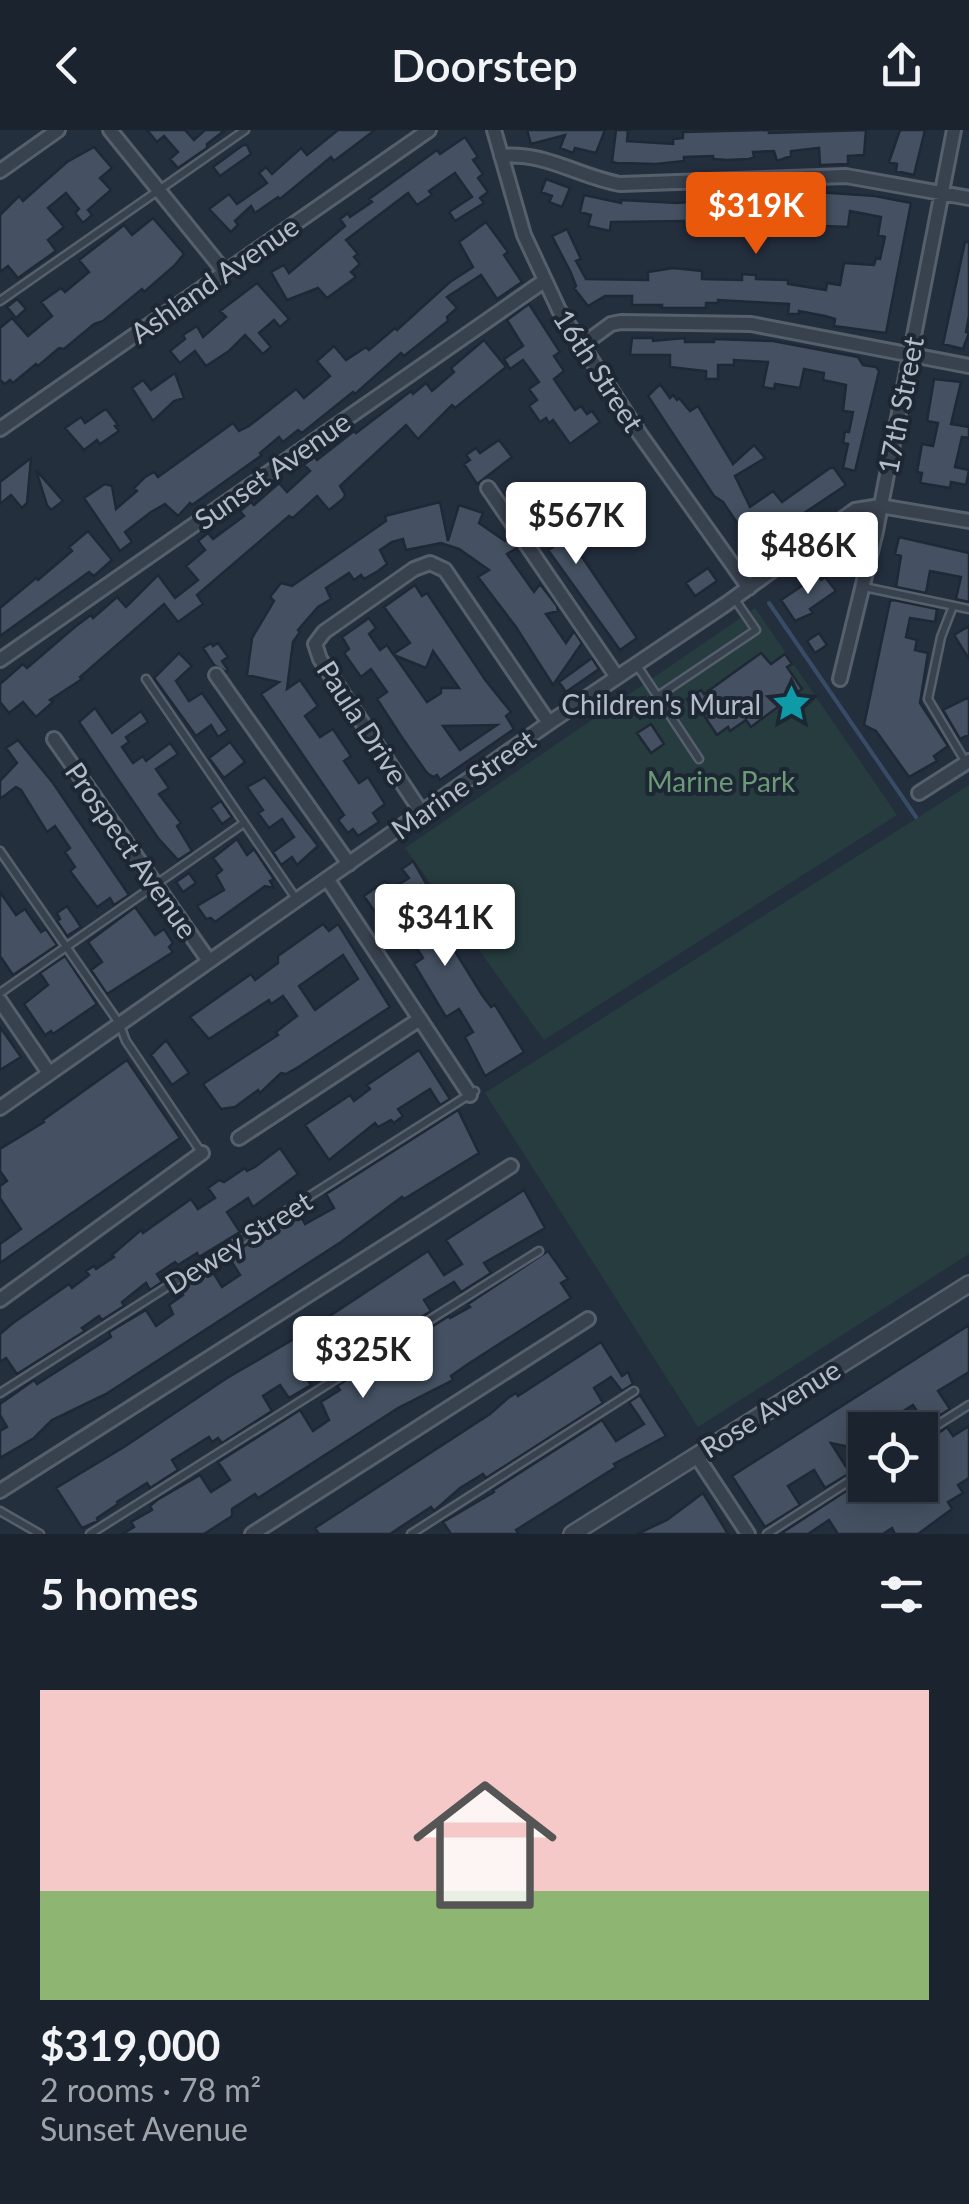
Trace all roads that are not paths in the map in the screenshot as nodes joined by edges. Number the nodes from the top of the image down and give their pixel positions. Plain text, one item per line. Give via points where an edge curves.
1 (58, 130) edge
2 (110, 130) edge
3 (245, 130) edge
4 (430, 130) edge
5 (494, 130) edge
6 (954, 130) edge
7 (501, 156) junction
8 (0, 170) edge
9 (159, 189) junction
10 (941, 192) junction
11 (969, 198) edge
12 (224, 271) junction
13 (544, 281) junction
14 (0, 300) edge
15 (581, 346) junction
16 (910, 354) junction
17 (969, 366) edge
18 (0, 429) edge
19 (488, 488) dead end
20 (880, 506) junction
21 (969, 521) edge
22 (864, 587) junction
23 (748, 588) junction
24 (734, 598) junction
25 (953, 606) junction
26 (969, 610) edge
27 (0, 660) edge
28 (636, 664) junction
29 (216, 675) dead end
30 (617, 677) junction
31 (146, 679) dead end
32 (840, 679) dead end
33 (658, 696) junction
34 (549, 723) junction
35 (54, 739) dead end
36 (699, 759) dead end
37 (968, 762) edge
38 (918, 793) dead end
39 (422, 813) junction
40 (244, 822) junction
41 (0, 851) edge
42 (349, 864) junction
43 (328, 880) junction
44 (156, 885) junction
45 (298, 901) junction
46 (66, 946) junction
47 (209, 962) junction
48 (0, 997) edge
49 (420, 1019) junction
50 (119, 1024) junction
51 (49, 1074) junction
52 (472, 1093) joint
53 (0, 1108) edge
54 (239, 1138) dead end
55 (202, 1153) joint
56 (511, 1166) dead end
57 (539, 1250) dead end
58 (969, 1284) edge
59 (0, 1300) edge
60 (588, 1319) dead end
61 (634, 1392) dead end
62 (0, 1393) edge
63 (969, 1405) edge
64 (938, 1425) edge
65 (696, 1455) junction
66 (848, 1482) edge
67 (0, 1491) edge
68 (0, 1511) edge
69 (40, 1534) edge
70 (90, 1534) edge
71 (252, 1534) edge
72 (411, 1534) edge
73 (572, 1534) edge
74 (748, 1534) edge
75 (767, 1534) edge

1 - 8 street
2 - 9 street
3 - 9 lane
4 - 12 street, Ashland Avenue
5 - 7 street, 16th Street
6 - 10 street, 17th Street
7 - 10 street via 536,157 632,184 846,176
7 - 13 street, 16th Street
9 - 12 street
9 - 14 lane
10 - 11 street
10 - 16 street, 17th Street
12 - 18 street, Ashland Avenue
13 - 15 street, 16th Street
13 - 27 street, Sunset Avenue
15 - 16 street via 620,322 733,324
15 - 23 street, 16th Street
16 - 17 street
16 - 20 street, 17th Street
19 - 30 street
20 - 21 street
20 - 22 street, 17th Street
20 - 23 street, Marine Street via 856,510
22 - 25 lane
22 - 32 street, 17th Street
23 - 24 street, Marine Street
24 - 28 street, Marine Street
24 - 33 lane via 756,630
25 - 26 lane
25 - 37 lane via 928,698
28 - 30 street, Marine Street
28 - 33 lane
29 - 42 street
30 - 34 street, Marine Street
31 - 40 lane
33 - 36 lane
34 - 39 street, Marine Street
34 - 39 street, Paula Drive via 445,570 430,563 324,632 315,644 320,660
35 - 44 street, Prospect Avenue
37 - 38 street
39 - 42 street, Marine Street
40 - 44 lane
40 - 45 lane
41 - 46 lane
42 - 43 street, Marine Street
43 - 45 street, Marine Street
43 - 49 street
44 - 46 lane
44 - 47 street, Prospect Avenue
45 - 47 street, Marine Street
46 - 48 lane
46 - 50 lane
47 - 50 street, Marine Street
48 - 51 street
49 - 52 street
49 - 54 street
50 - 51 street, Marine Street
50 - 55 lane
51 - 53 street, Marine Street
52 - 62 lane, Dewey Street
55 - 59 street
56 - 67 street
57 - 70 lane
58 - 65 street, Rose Avenue
60 - 71 street
61 - 72 lane
63 - 64 lane
65 - 73 street, Rose Avenue
65 - 74 street
66 - 75 lane
68 - 69 lane

